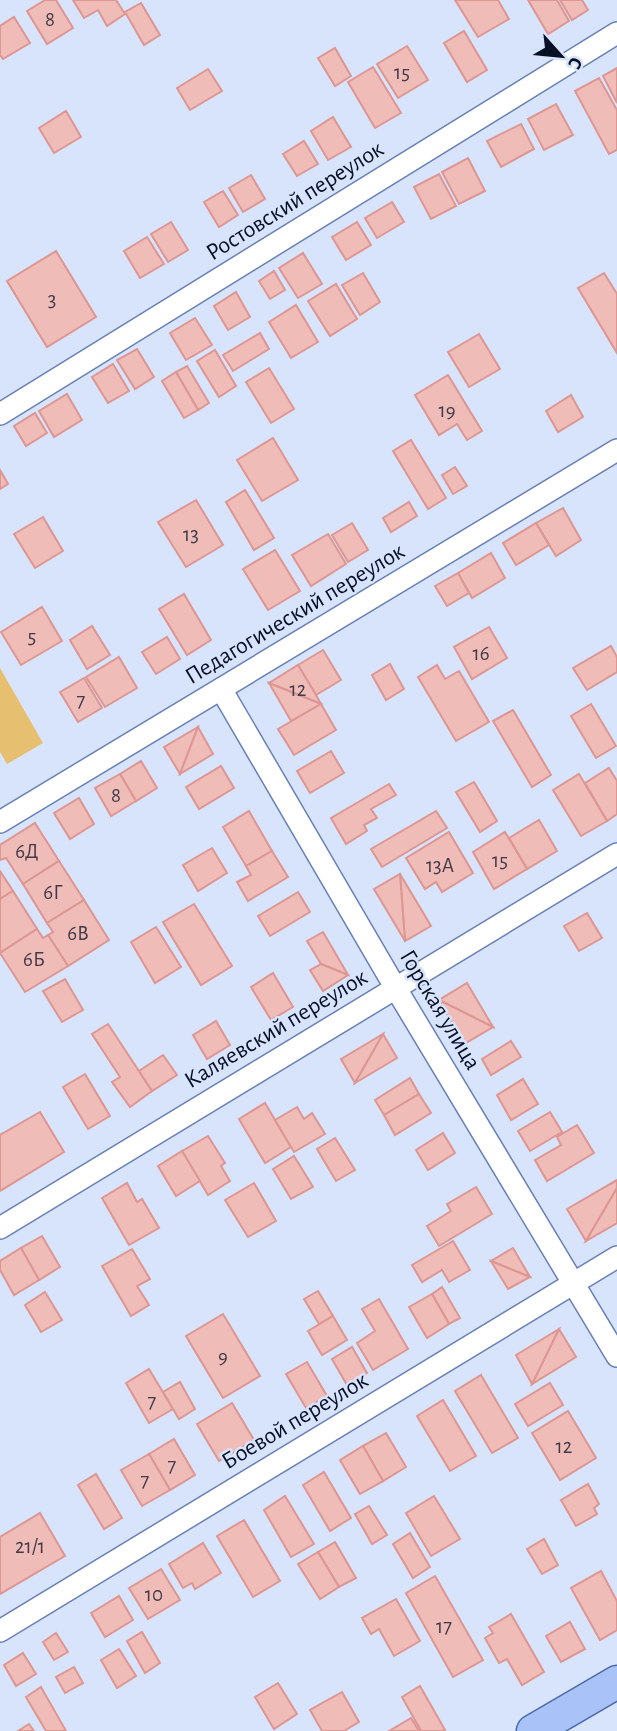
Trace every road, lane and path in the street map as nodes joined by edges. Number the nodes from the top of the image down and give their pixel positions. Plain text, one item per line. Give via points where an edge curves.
1 (617, 33) edge
2 (0, 414) edge
3 (617, 450) edge
4 (221, 689) junction
5 (0, 822) edge
6 (617, 854) edge
7 (395, 987) junction
8 (0, 1228) edge
9 (617, 1257) edge
10 (574, 1283) junction
11 (617, 1356) edge
12 (0, 1631) edge
13 (617, 1682) edge
14 (533, 1731) edge

1 - 2 street, Ростовский переулок
3 - 4 street, Педагогический переулок
4 - 5 street, Педагогический переулок
4 - 7 street, Горская улица
6 - 7 street, Каляевский переулок
7 - 8 street, Каляевский переулок
7 - 10 street, Горская улица
9 - 10 street, Боевой переулок
10 - 11 street, Горская улица
10 - 12 street, Боевой переулок
13 - 14 main road

